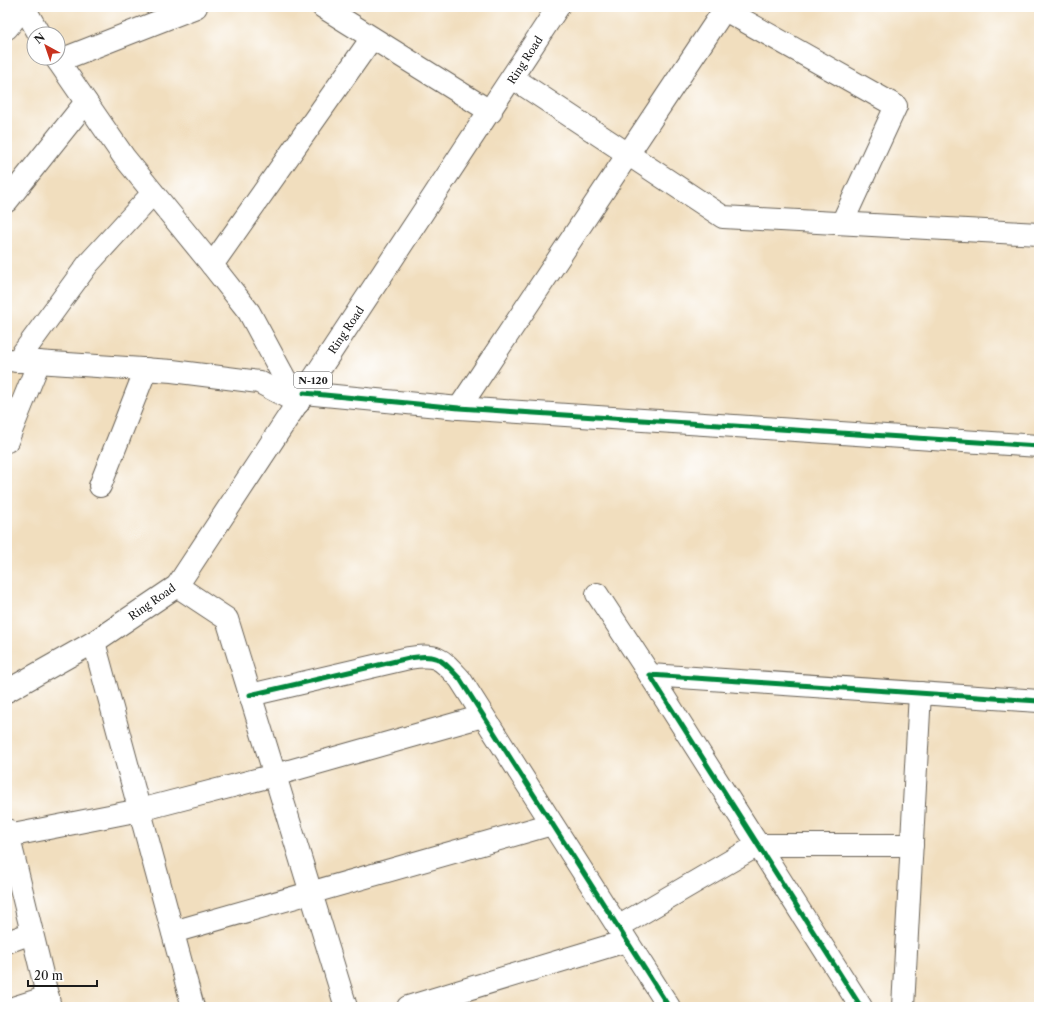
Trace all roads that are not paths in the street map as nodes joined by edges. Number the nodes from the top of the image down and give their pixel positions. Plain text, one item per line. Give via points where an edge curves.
1 (24, 7) edge
2 (196, 7) edge
3 (323, 7) edge
4 (558, 7) edge
5 (725, 8) edge
6 (35, 26) edge
7 (7, 28) edge
8 (372, 38) junction
9 (66, 56) edge
10 (62, 66) edge
11 (513, 78) junction
12 (86, 102) junction
13 (491, 112) junction
14 (628, 154) junction
15 (153, 193) junction
16 (7, 201) edge
17 (842, 223) junction
18 (1039, 234) edge
19 (212, 264) junction
20 (12, 360) edge
21 (39, 362) junction
22 (146, 369) junction
23 (301, 398) junction
24 (459, 408) junction
25 (7, 441) edge
26 (1039, 446) edge
27 (100, 486) dead end
28 (177, 586) junction
29 (597, 594) dead end
30 (94, 642) junction
31 (650, 675) junction
32 (7, 691) edge
33 (920, 693) junction
34 (250, 695) junction
35 (1039, 701) edge
36 (483, 716) junction
37 (275, 775) junction
38 (140, 810) junction
39 (552, 824) junction
40 (8, 833) edge
41 (758, 845) junction
42 (912, 845) junction
43 (12, 873) edge
44 (311, 894) junction
45 (173, 932) junction
46 (32, 933) junction
47 (622, 934) junction
48 (7, 942) edge
49 (49, 1002) edge
50 (16, 1007) edge
51 (193, 1007) edge
52 (346, 1007) edge
53 (408, 1007) edge
54 (669, 1007) edge
55 (861, 1007) edge
56 (903, 1007) edge

1 - 6 main road
1 - 7 main road
2 - 9 main road
3 - 8 main road
4 - 11 main road, Ring Road / N-120
5 - 14 main road
5 - 17 main road via 896,106
8 - 13 main road
8 - 19 main road
10 - 12 main road
11 - 13 main road, Ring Road / N-120
11 - 14 main road
12 - 15 main road via 124,157
12 - 16 main road
13 - 23 main road, Ring Road / N-120
14 - 17 main road via 723,217
14 - 24 main road
15 - 19 main road
15 - 20 main road via 88,264
17 - 18 main road
19 - 23 main road via 248,312
20 - 21 main road
21 - 22 main road
21 - 25 main road
22 - 23 main road via 259,382
22 - 27 main road
23 - 24 main road
23 - 28 main road, Ring Road / N-120
24 - 26 main road
28 - 30 main road, Ring Road / N-120
28 - 34 main road via 227,619
29 - 31 main road
30 - 32 main road, Ring Road / N-120
30 - 38 main road
31 - 33 main road
31 - 41 main road
33 - 35 main road
33 - 42 main road
34 - 36 main road via 428,655 442,660 460,679
34 - 37 main road
36 - 37 main road
36 - 39 main road
37 - 38 main road
37 - 44 main road
38 - 40 main road
38 - 45 main road
39 - 44 main road
39 - 47 main road
40 - 43 main road
41 - 42 main road
41 - 47 main road
41 - 55 main road
42 - 56 main road
43 - 46 main road
44 - 45 main road
44 - 52 main road
45 - 51 main road
46 - 48 main road
46 - 49 main road
47 - 53 main road
47 - 54 main road
49 - 50 main road

